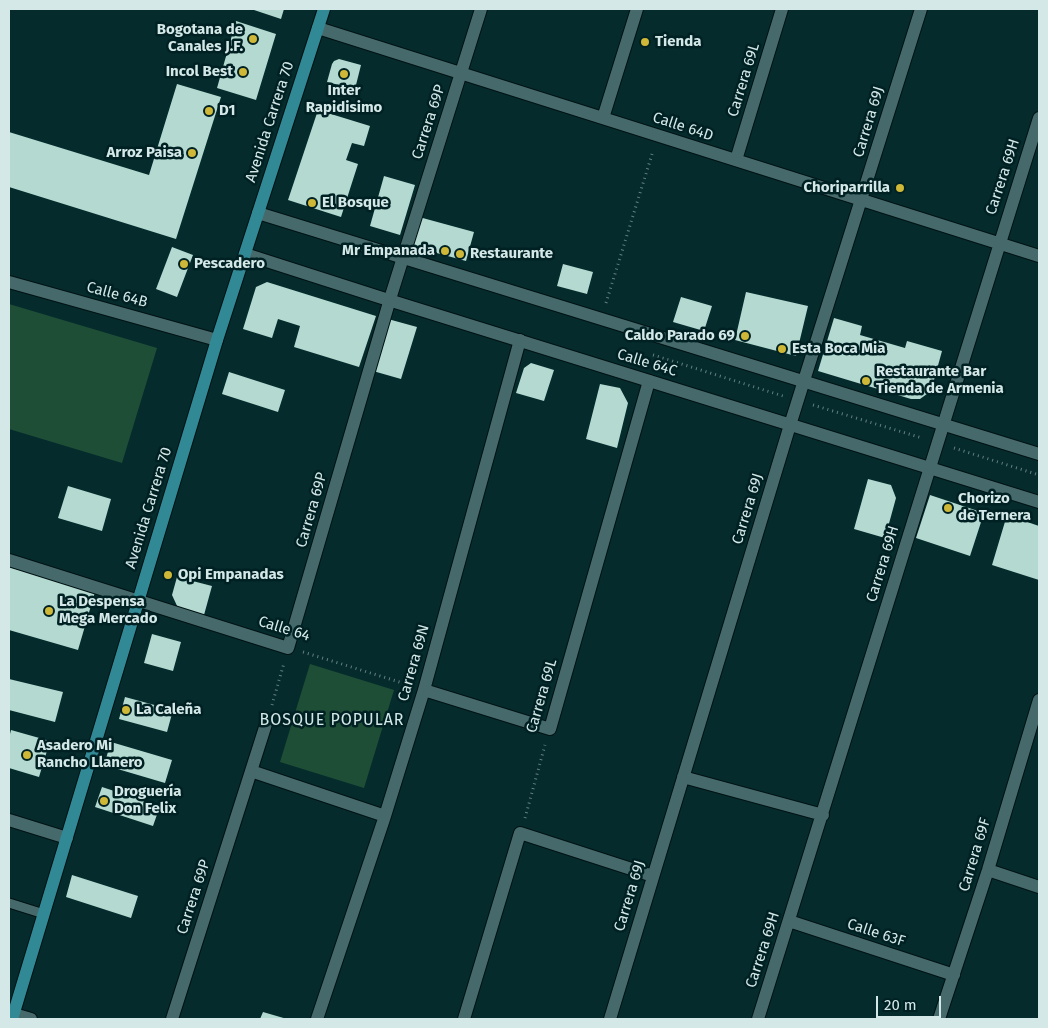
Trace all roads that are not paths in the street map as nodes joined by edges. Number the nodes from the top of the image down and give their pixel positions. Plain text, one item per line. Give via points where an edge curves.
1 (324, 9) edge
2 (481, 9) edge
3 (638, 9) edge
4 (782, 9) edge
5 (921, 9) edge
6 (318, 28) junction
7 (461, 74) junction
8 (603, 118) junction
9 (1039, 118) edge
10 (736, 160) junction
11 (861, 200) junction
12 (258, 213) junction
13 (1000, 243) junction
14 (245, 254) junction
15 (1039, 256) edge
16 (402, 258) junction
17 (9, 282) edge
18 (390, 299) junction
19 (217, 340) junction
20 (520, 340) junction
21 (649, 381) junction
22 (804, 382) junction
23 (790, 425) junction
24 (943, 425) junction
25 (1039, 454) edge
26 (930, 468) junction
27 (1039, 502) edge
28 (9, 560) edge
29 (138, 600) junction
30 (288, 648) joint
31 (424, 690) junction
32 (1039, 700) edge
33 (267, 721) road end
34 (251, 771) junction
35 (683, 778) junction
36 (823, 815) junction
37 (385, 816) junction
38 (9, 820) edge
39 (67, 838) junction
40 (988, 870) junction
41 (653, 876) junction
42 (1039, 887) edge
43 (9, 903) edge
44 (44, 914) junction
45 (789, 921) junction
46 (954, 976) junction
47 (13, 1016) edge
48 (31, 1019) edge
49 (172, 1019) edge
50 (317, 1019) edge
51 (464, 1019) edge
52 (610, 1019) edge
53 (758, 1019) edge
54 (939, 1019) edge

1 - 6 main road, Avenida Carrera 70
2 - 7 street, Carrera 69P
3 - 8 street
4 - 10 street, Carrera 69L
5 - 11 street, Carrera 69J
6 - 7 street, Calle 64D
6 - 12 main road, Avenida Carrera 70
7 - 8 street, Calle 64D
7 - 16 street, Carrera 69P
8 - 10 street, Calle 64D
9 - 13 street, Carrera 69H
10 - 11 street, Calle 64D
11 - 13 street, Calle 64D
11 - 22 street, Carrera 69J
12 - 14 main road, Avenida Carrera 70
12 - 16 street, Calle 64C
13 - 15 street, Calle 64D
13 - 24 street, Carrera 69H
14 - 18 street, Calle 64C
14 - 19 main road, Avenida Carrera 70
16 - 18 street, Carrera 69P
16 - 22 street, Calle 64C
17 - 19 street, Calle 64B
18 - 20 street, Calle 64C
18 - 30 street, Carrera 69P
19 - 29 main road, Avenida Carrera 70
20 - 21 street, Calle 64C
20 - 31 street, Carrera 69N
21 - 23 street, Calle 64C
21 - 31 street, Carrera 69L via 550,729
22 - 23 street, Carrera 69J
22 - 24 street, Calle 64C
23 - 26 street, Calle 64C
23 - 35 street, Carrera 69J
24 - 25 street, Calle 64C
24 - 26 street, Carrera 69H
26 - 27 street, Calle 64C
26 - 36 street, Carrera 69H
28 - 29 street, Calle 64
29 - 30 street, Calle 64
29 - 39 main road, Avenida Carrera 70
31 - 37 street, Carrera 69N
32 - 40 street, Carrera 69F
33 - 34 street, Carrera 69P
34 - 37 street
34 - 49 street, Carrera 69P
35 - 36 street
35 - 41 street, Carrera 69J
36 - 45 street, Carrera 69H
37 - 50 street, Carrera 69N
38 - 39 street
39 - 44 main road, Avenida Carrera 70
40 - 42 street
40 - 46 street, Carrera 69F
41 - 51 street via 520,833
41 - 52 street, Carrera 69J
43 - 44 lane
44 - 47 main road, Avenida Carrera 70
45 - 46 street, Calle 63F
45 - 53 street, Carrera 69H
46 - 54 street, Carrera 69F
47 - 48 street

